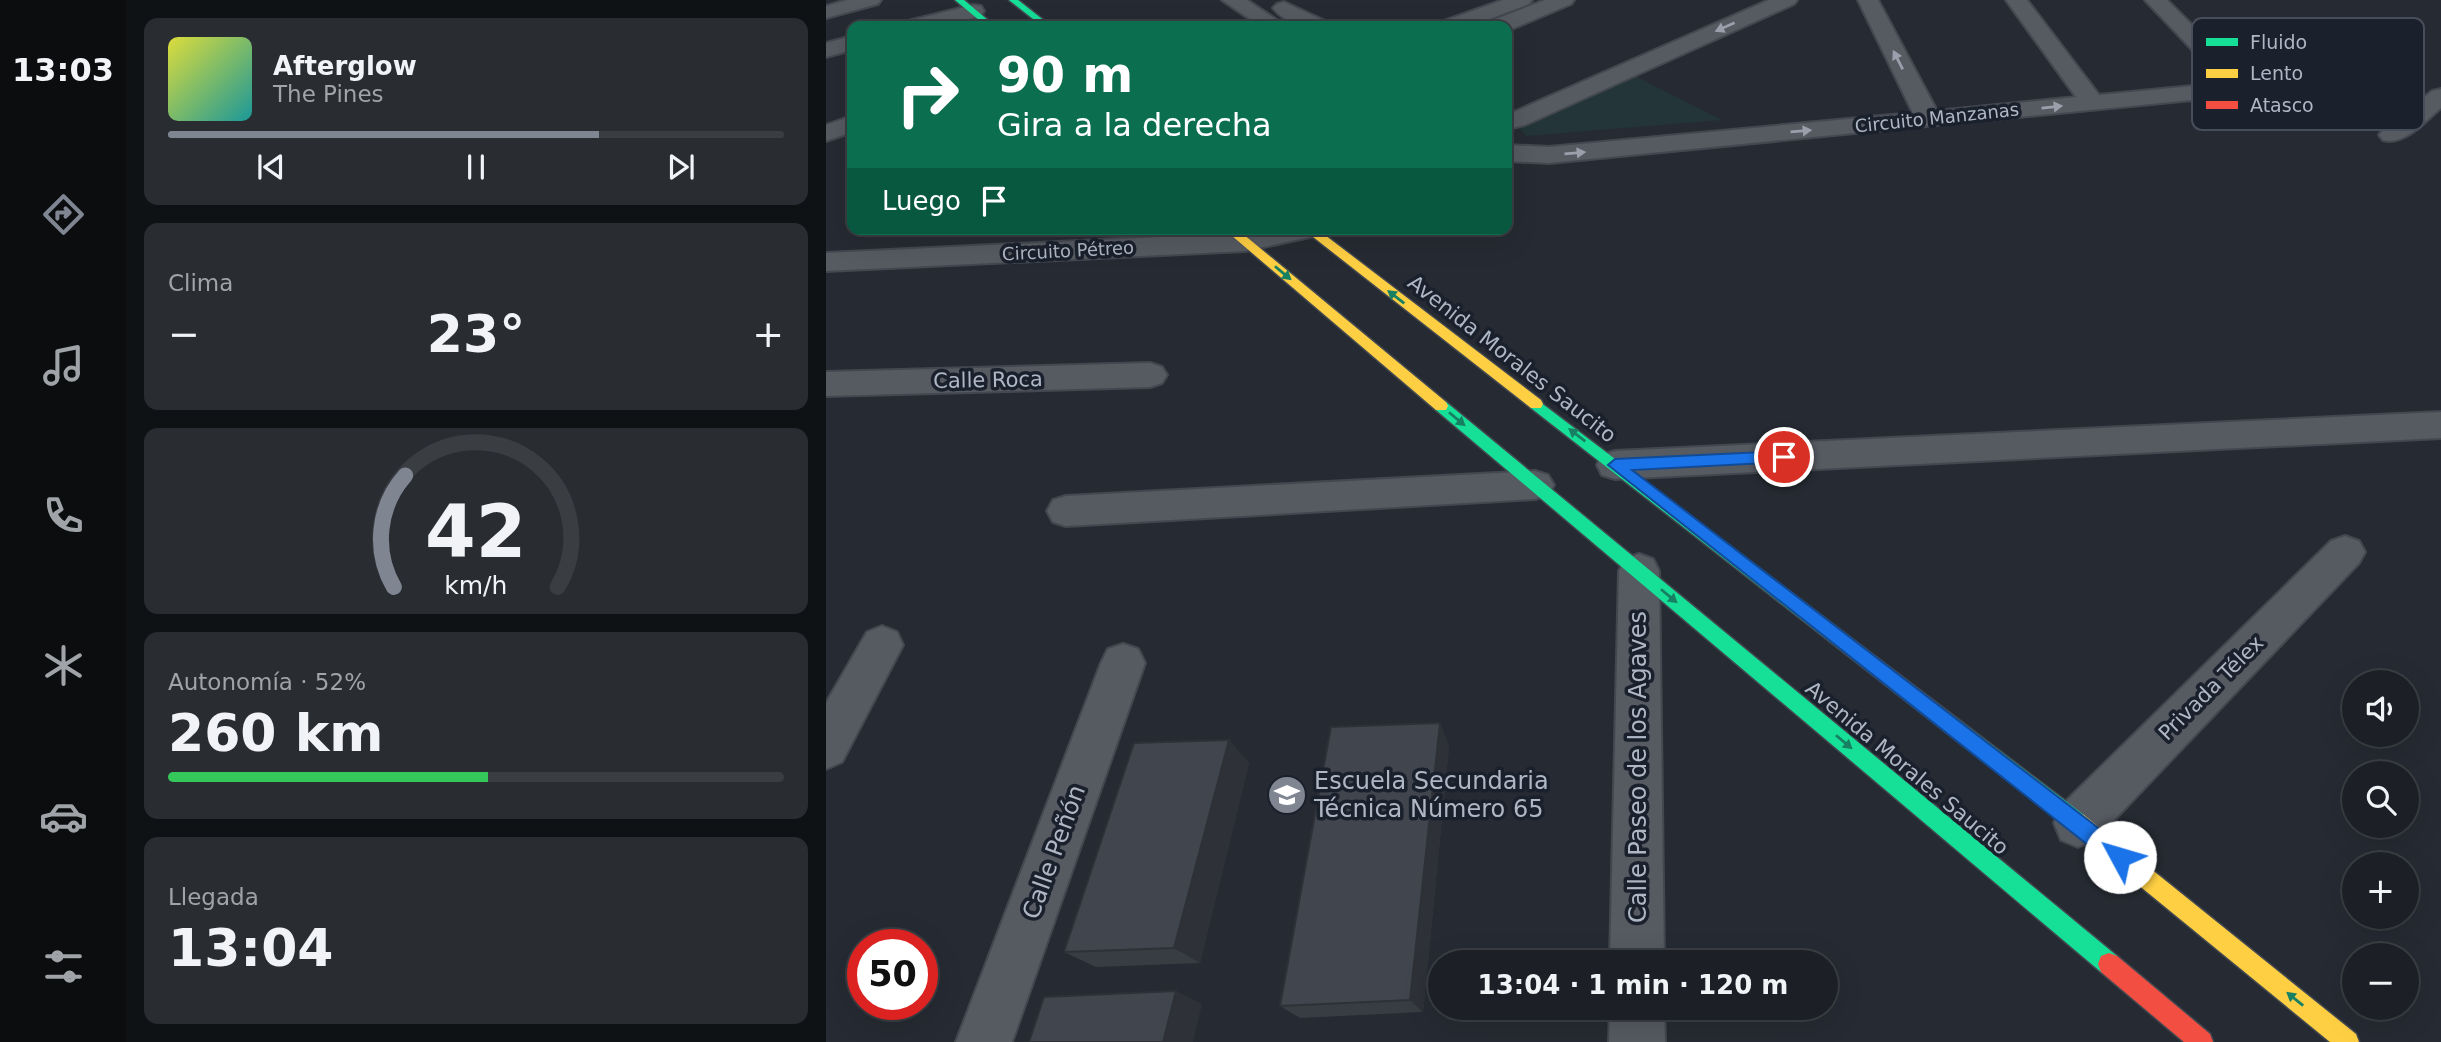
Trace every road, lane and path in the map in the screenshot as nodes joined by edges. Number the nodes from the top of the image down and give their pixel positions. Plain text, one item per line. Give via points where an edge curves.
1 (871, 0) edge
2 (1013, 0) edge
3 (1232, 0) edge
4 (1308, 0) edge
5 (1522, 0) edge
6 (1564, 0) edge
7 (1787, 0) edge
8 (1868, 0) edge
9 (2016, 0) edge
10 (2155, 0) edge
11 (966, 6) edge
12 (826, 12) edge
13 (928, 21) edge
14 (985, 21) edge
15 (1040, 21) edge
16 (1267, 21) edge
17 (1308, 21) edge
18 (1465, 21) edge
19 (1510, 21) edge
20 (2192, 37) edge
21 (847, 44) edge
22 (826, 50) edge
23 (2192, 93) edge
24 (2441, 96) edge
25 (2093, 103) junction
26 (2424, 110) edge
27 (1929, 120) junction
28 (1512, 121) edge
29 (847, 126) edge
30 (2398, 130) edge
31 (826, 133) edge
32 (2392, 135) dead end
33 (1512, 153) edge
34 (1317, 235) edge
35 (1238, 236) edge
36 (826, 262) edge
37 (1150, 375) dead end
38 (826, 384) edge
39 (2441, 425) edge
40 (1615, 465) junction
41 (1535, 485) junction
42 (1066, 510) dead end
43 (2345, 552) dead end
44 (1639, 571) junction
45 (882, 645) dead end
46 (1123, 663) dead end
47 (826, 747) edge
48 (2078, 823) junction
49 (1637, 950) edge
50 (1637, 1020) edge
51 (984, 1042) edge
52 (1637, 1042) edge
53 (2202, 1042) edge
54 (2348, 1042) edge

1 - 12 street
2 - 15 main road
3 - 16 street
4 - 17 street via 1284,8
5 - 18 street
6 - 19 street
7 -> 28 street
27 -> 8 street
9 - 25 street
10 - 20 street, Circuito Manzanas
11 - 13 street
11 - 14 main road
21 - 22 street
23 - 25 street, Circuito Manzanas
24 - 26 street
27 -> 25 street, Circuito Manzanas
33 -> 27 street, Circuito Manzanas via 1589,152
29 - 31 street
30 - 32 street
40 -> 34 main road, Avenida Morales Saucito
35 - 36 street, Circuito Pétreo
35 -> 41 main road, Avenida Morales Saucito
37 - 38 street, Calle Roca
39 - 40 street
40 - 48 main road, Avenida Morales Saucito
41 - 42 street
41 - 44 main road, Avenida Morales Saucito
43 - 48 street, Privada Télex
44 - 49 street, Calle Paseo de los Agaves
44 -> 53 main road, Avenida Morales Saucito
45 - 47 street
46 - 51 street, Calle Peñón
54 -> 48 main road, Avenida Morales Saucito
50 - 52 street

